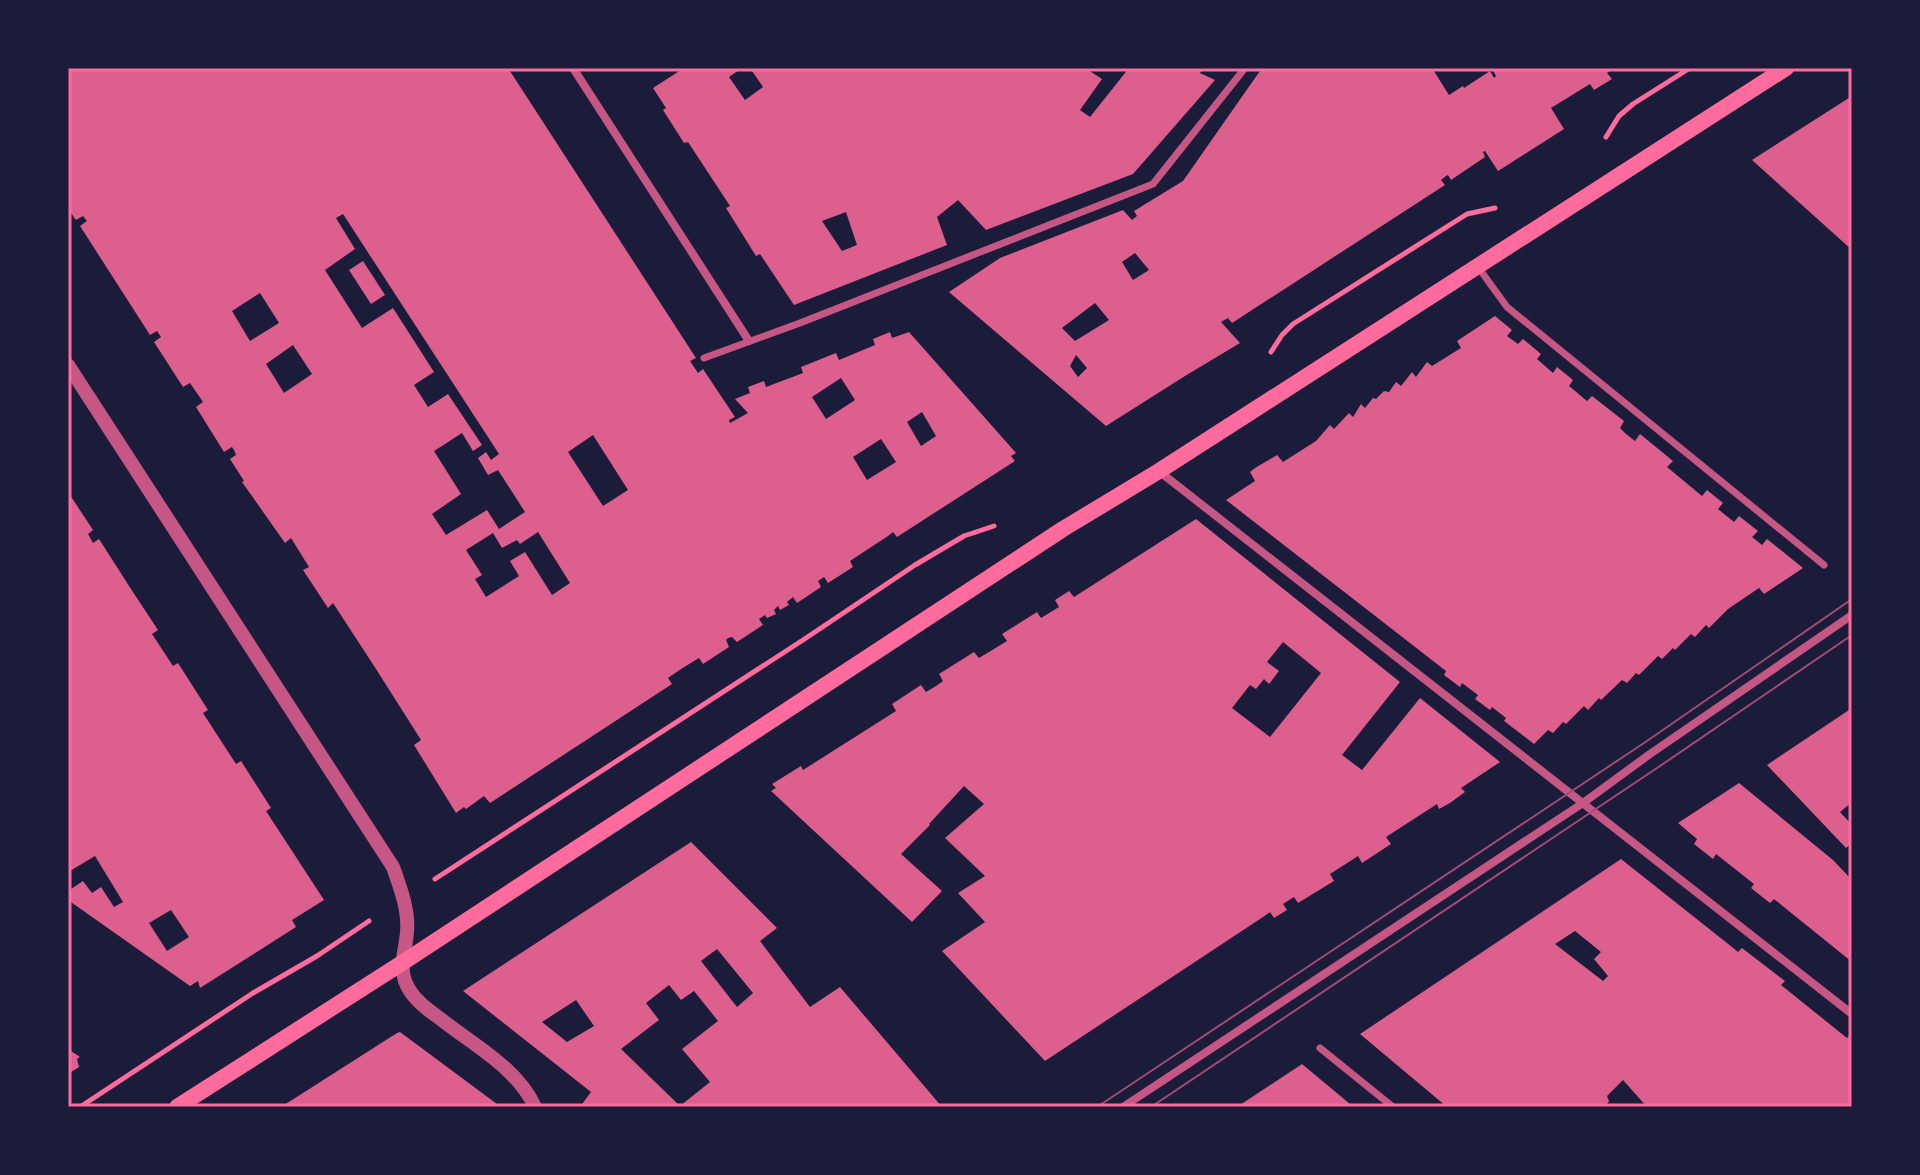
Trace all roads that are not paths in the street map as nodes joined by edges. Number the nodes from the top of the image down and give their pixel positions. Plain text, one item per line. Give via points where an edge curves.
1 (573, 68) edge
2 (1245, 68) edge
3 (1786, 68) edge
4 (1477, 266) junction
5 (749, 341) junction
6 (704, 358) dead end
7 (68, 365) edge
8 (1159, 471) junction
9 (1824, 565) dead end
10 (1852, 615) edge
11 (1583, 803) junction
12 (402, 963) junction
13 (1852, 1014) edge
14 (1320, 1048) dead end
15 (177, 1107) edge
16 (535, 1107) edge
17 (1123, 1107) edge
18 (1393, 1107) edge

1 - 5 street
2 - 5 street via 1153,184
3 - 4 main road
4 - 8 main road
4 - 9 street via 1507,307
5 - 6 street
7 - 12 street via 393,867 408,929
8 - 11 street
8 - 12 main road
10 - 11 street
11 - 13 street
11 - 17 street
12 - 15 main road
12 - 16 street via 404,980 423,1006 516,1076
14 - 18 street

